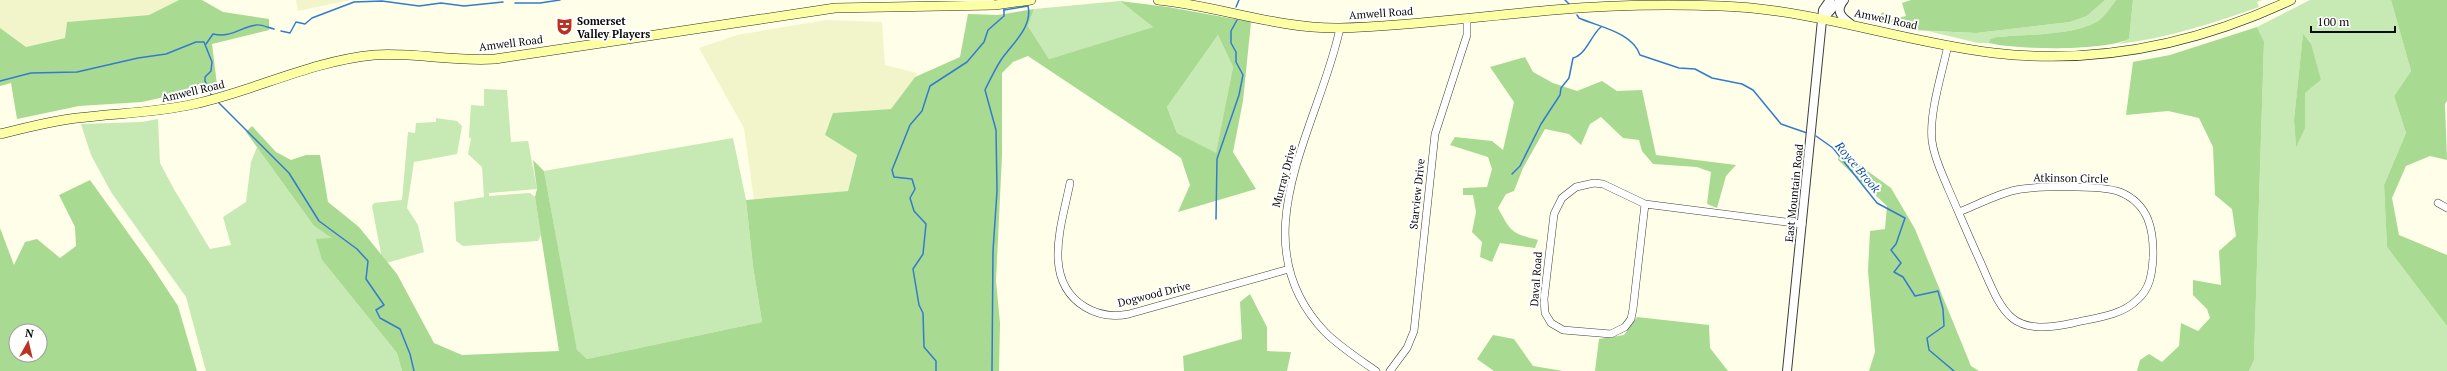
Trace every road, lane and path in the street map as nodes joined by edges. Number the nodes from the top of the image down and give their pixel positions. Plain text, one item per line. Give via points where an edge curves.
1 (1031, 0) edge
2 (1158, 0) edge
3 (1830, 0) edge
4 (1845, 0) edge
5 (2292, 0) edge
6 (1467, 18) junction
7 (1824, 18) junction
8 (1852, 25) junction
9 (1340, 28) junction
10 (1948, 45) junction
11 (0, 134) edge
12 (1070, 183) dead end
13 (2438, 202) dead end
14 (1645, 204) junction
15 (2447, 208) edge
16 (1959, 212) junction
17 (1802, 224) junction
18 (1289, 269) junction
19 (1376, 371) edge
20 (1390, 371) edge
21 (1787, 371) edge

1 - 11 main road, Amwell Road via 995,5 835,8 484,60 364,56 311,68 195,104 134,114 75,118
2 - 9 main road, Amwell Road via 1198,5 1291,24
3 - 7 street, East Mountain Road via 1824,10
4 - 7 street via 1836,4
4 - 8 street via 1839,11 1843,19
5 - 10 main road, Amwell Road via 2219,30 2132,51 2050,56 1994,53
6 - 7 main road, Amwell Road via 1578,8 1675,5 1761,9
6 - 9 main road, Amwell Road
6 - 20 street, Starview Drive via 1467,35 1435,134 1414,330 1407,348
7 - 8 main road, Amwell Road
7 - 17 street, East Mountain Road
8 - 10 main road, Amwell Road
9 - 18 street, Murray Drive via 1287,200 1284,238
10 - 16 street, Atkinson Circle via 1934,110 1932,141 1937,161
12 - 18 street, Dogwood Drive via 1058,252 1058,268 1073,298 1096,312 1114,316 1129,314
13 - 15 street
14 - 14 street, Daval Road via 1633,309 1631,319 1625,327 1620,331 1602,334 1563,330 1551,323 1545,313 1544,299 1554,214 1562,198 1576,187 1594,183 1610,186
14 - 17 street, Daval Road
16 - 16 street, Atkinson Circle via 2015,190 2104,188 2119,191 2140,206 2150,222 2153,238 2149,284 2137,300 2114,313 2048,328 2023,324 2006,313 1996,297
17 - 21 street, East Mountain Road
18 - 19 street, Murray Drive via 1302,299 1316,321 1341,346

